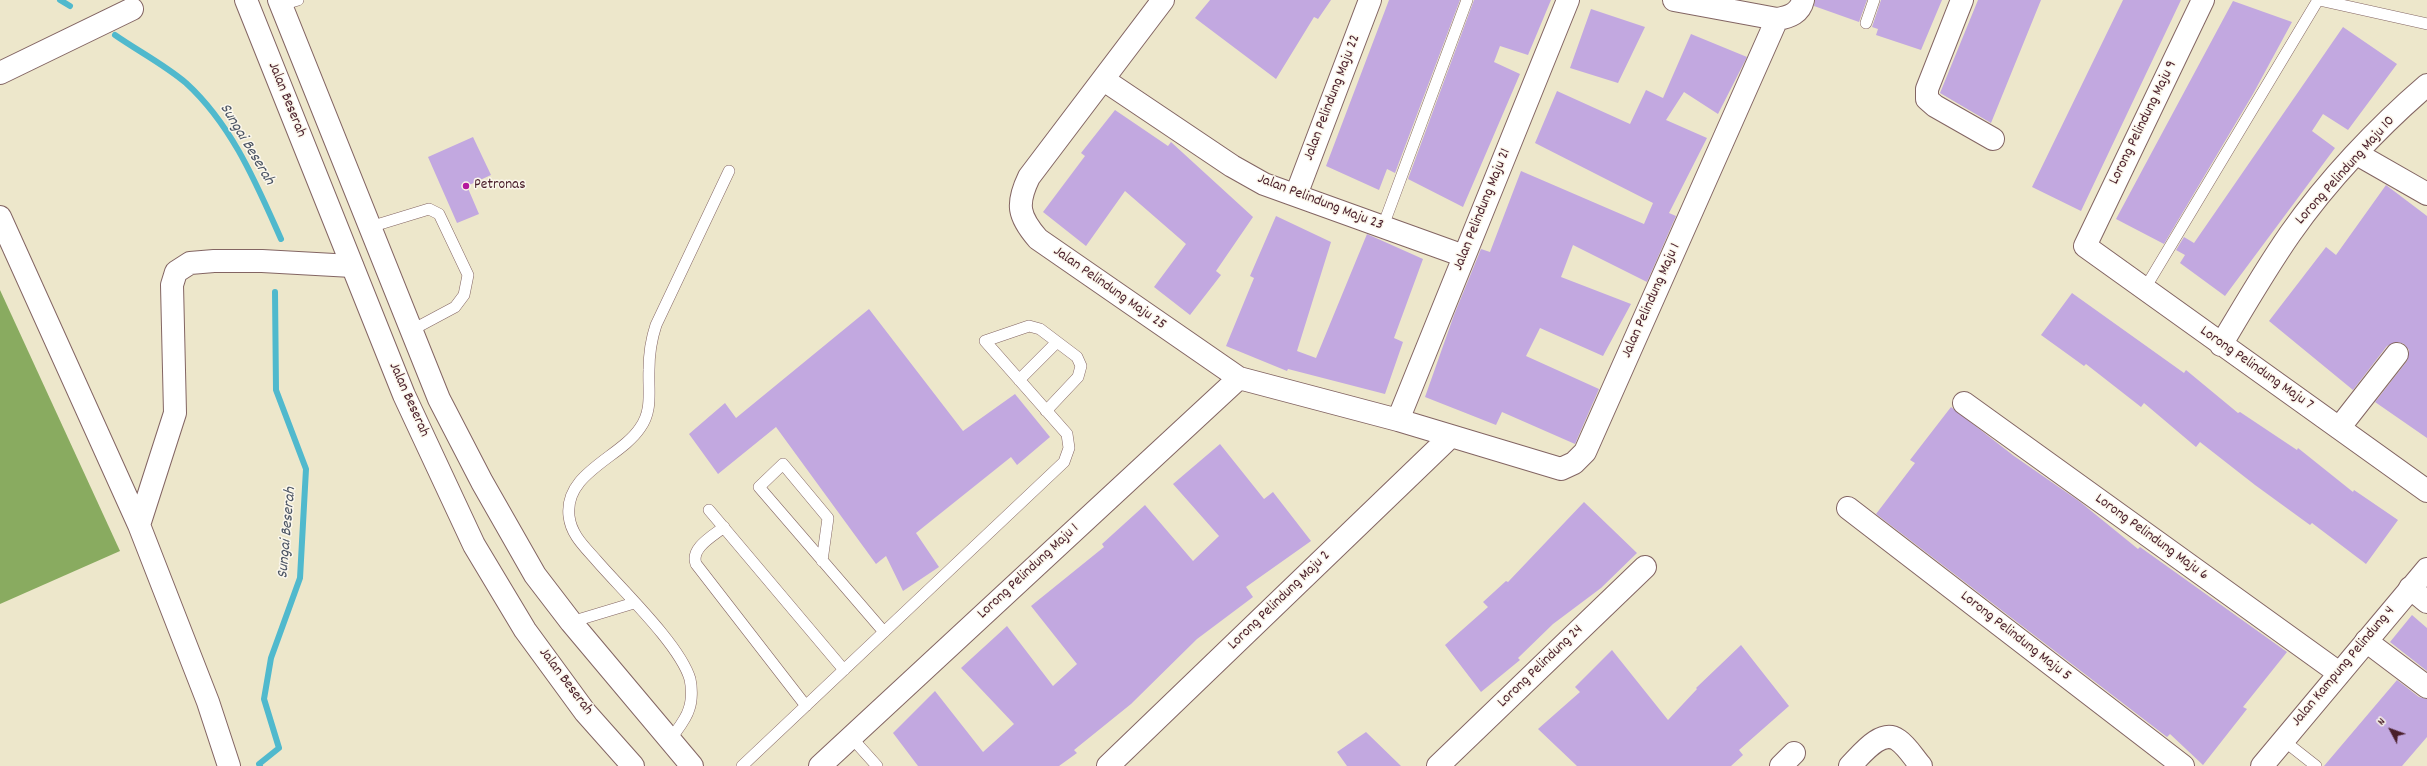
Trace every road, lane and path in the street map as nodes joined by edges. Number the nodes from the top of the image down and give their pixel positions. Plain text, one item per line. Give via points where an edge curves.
1 (246, 0) edge
2 (1163, 0) edge
3 (1370, 0) edge
4 (1467, 0) edge
5 (1568, 0) edge
6 (1674, 0) edge
7 (1874, 0) edge
8 (1962, 0) edge
9 (2203, 0) edge
10 (2319, 0) edge
11 (286, 2) edge
12 (1802, 3) edge
13 (132, 8) dead end
14 (1777, 18) junction
15 (1866, 23) dead end
16 (2427, 24) edge
17 (0, 72) edge
18 (1104, 80) junction
19 (2424, 91) edge
20 (1993, 139) dead end
21 (2357, 154) junction
22 (729, 171) dead end
23 (2427, 194) edge
24 (1296, 196) junction
25 (0, 217) edge
26 (1383, 226) junction
27 (370, 227) junction
28 (2085, 246) joint
29 (1464, 256) junction
30 (352, 266) junction
31 (2144, 290) junction
32 (412, 330) junction
33 (1057, 342) junction
34 (2221, 345) junction
35 (2397, 354) dead end
36 (1239, 378) junction
37 (1019, 380) junction
38 (1964, 402) dead end
39 (1046, 411) junction
40 (1398, 420) junction
41 (2339, 428) junction
42 (1452, 436) junction
43 (2427, 491) edge
44 (1848, 508) dead end
45 (709, 510) dead end
46 (139, 525) junction
47 (724, 527) junction
48 (822, 561) junction
49 (1645, 567) dead end
50 (2427, 569) edge
51 (2410, 588) junction
52 (2427, 602) edge
53 (634, 603) junction
54 (571, 622) junction
55 (884, 632) junction
56 (2366, 641) junction
57 (844, 670) junction
58 (2339, 673) junction
59 (2427, 687) edge
60 (806, 706) junction
61 (850, 737) junction
62 (670, 740) junction
63 (2283, 740) junction
64 (229, 766) edge
65 (633, 766) edge
66 (692, 766) edge
67 (742, 766) edge
68 (820, 766) edge
69 (877, 766) edge
70 (1108, 766) edge
71 (1438, 766) edge
72 (1850, 766) edge
73 (1921, 766) edge
74 (2183, 766) edge
75 (2262, 766) edge
76 (2316, 766) edge

1 - 30 main road, Jalan Beserah
2 - 18 main road, Jalan Pelindung Maju 25
3 - 24 main road, Jalan Pelindung Maju 22
4 - 26 lane
5 - 29 main road, Jalan Pelindung Maju 21
6 - 14 main road
7 - 15 lane
8 - 20 main road via 1927,89 1927,99
9 - 28 main road, Lorong Pelindung Maju 9
10 - 16 lane
10 - 31 lane
11 - 27 main road, Jalan Beserah
12 - 14 main road via 1791,16
13 - 17 main road
14 - 42 main road, Jalan Pelindung Maju 1 via 1585,452 1574,464 1561,469
18 - 24 main road, Jalan Pelindung Maju 23 via 1232,166 1264,184
18 - 36 main road, Jalan Pelindung Maju 25 via 1029,177 1020,204 1022,215 1038,239
19 - 21 main road, Lorong Pelindung Maju 10
21 - 23 main road
21 - 34 main road, Lorong Pelindung Maju 10 via 2290,234
22 - 53 lane via 656,325 650,347 650,406 646,418 641,428 625,445 584,476 570,496 569,516 576,537
24 - 26 main road, Jalan Pelindung Maju 23
25 - 46 main road
26 - 29 main road, Jalan Pelindung Maju 23
27 - 32 main road, Jalan Beserah
27 - 32 lane via 429,209 438,214 468,276 464,295 455,307
28 - 31 main road, Lorong Pelindung Maju 7
29 - 40 main road, Jalan Pelindung Maju 21
30 - 46 main road via 262,260 214,261 190,263 176,272 172,285 175,413
30 - 65 main road, Jalan Beserah via 404,395 474,545 525,630 586,712
31 - 34 main road, Lorong Pelindung Maju 7
32 - 54 main road, Jalan Beserah via 440,399 482,482 535,575
33 - 37 lane
33 - 37 lane via 1040,329 1029,326 986,341
33 - 39 lane via 1077,357 1081,366 1078,377
34 - 41 main road, Lorong Pelindung Maju 7
35 - 41 main road
36 - 40 main road, Jalan Pelindung Maju 25
36 - 61 main road, Lorong Pelindung Maju 1
37 - 39 lane
38 - 58 main road, Lorong Pelindung Maju 6
39 - 55 lane via 1067,434 1069,448 1064,462
40 - 42 main road, Jalan Pelindung Maju 25
41 - 43 main road, Lorong Pelindung Maju 7
42 - 70 main road, Lorong Pelindung Maju 2
44 - 74 main road, Lorong Pelindung Maju 5
45 - 47 lane
46 - 64 main road via 208,702
47 - 57 lane
47 - 60 lane via 696,551 696,564
48 - 48 lane via 759,487 783,464 828,518
48 - 55 lane
49 - 71 main road, Lorong Pelindung 24
50 - 51 main road, Jalan Kampung Pelindung 4
51 - 52 main road
51 - 56 main road, Jalan Kampung Pelindung 4
53 - 54 lane
53 - 62 lane via 675,650 690,680 689,710
54 - 62 main road, Jalan Beserah
55 - 57 lane
56 - 58 main road, Jalan Kampung Pelindung 4
56 - 59 main road
57 - 60 lane
58 - 63 main road, Jalan Kampung Pelindung 4
60 - 67 lane
61 - 68 main road, Lorong Pelindung Maju 1
61 - 69 lane
62 - 66 main road, Jalan Beserah
63 - 75 main road, Jalan Kampung Pelindung 4
63 - 76 lane
72 - 73 main road via 1875,742 1890,738 1898,740

